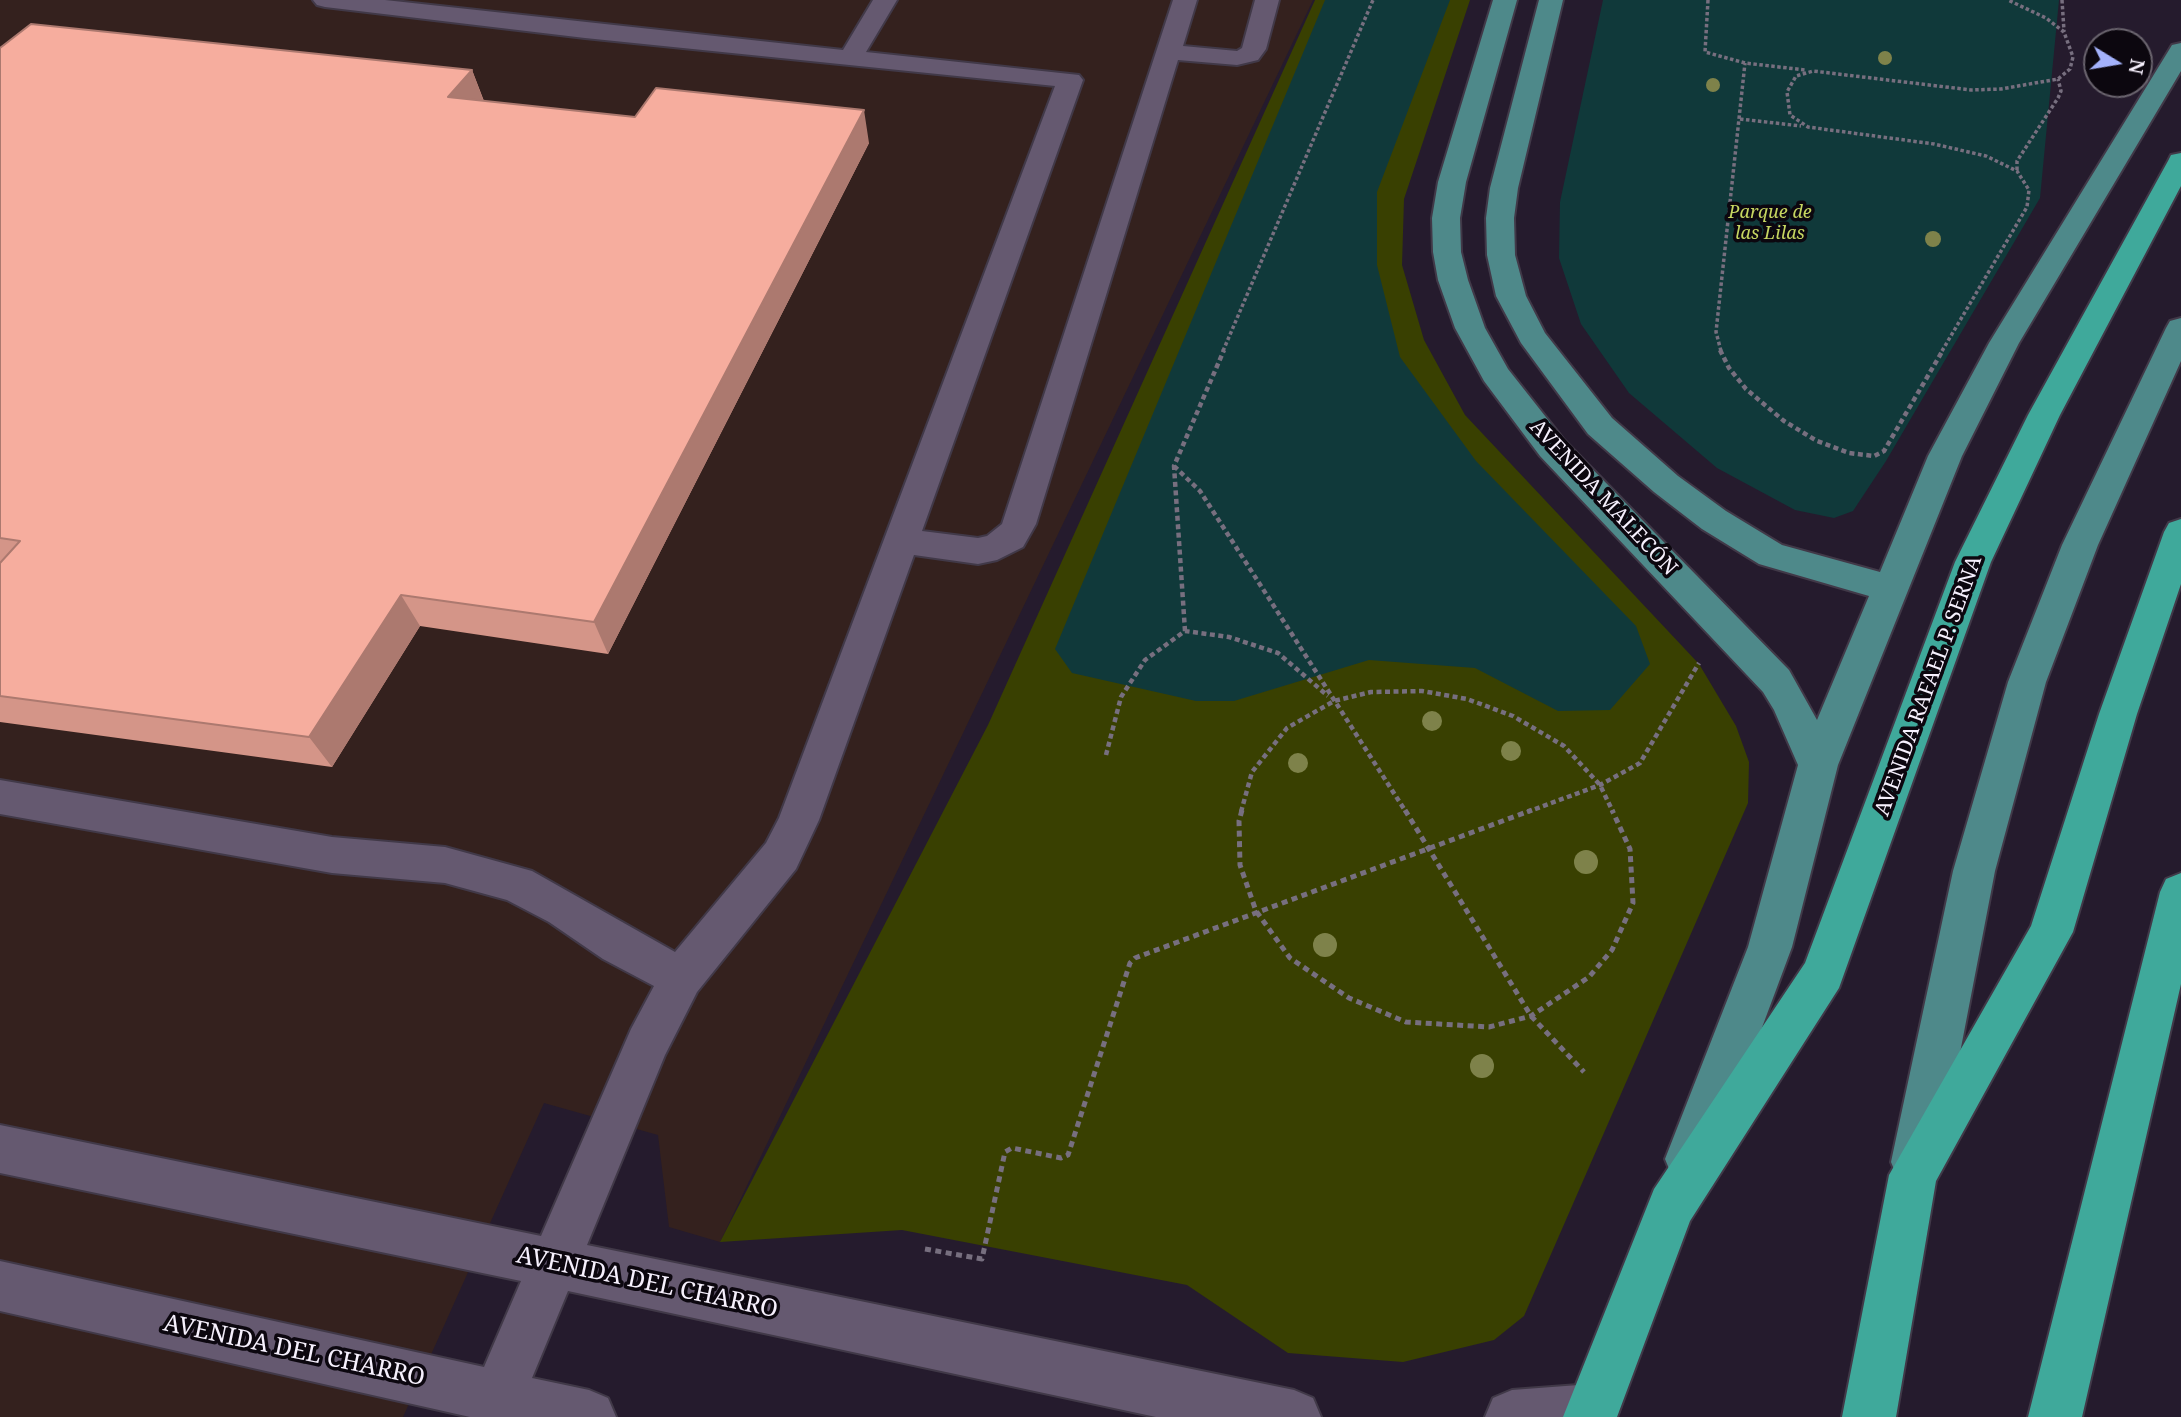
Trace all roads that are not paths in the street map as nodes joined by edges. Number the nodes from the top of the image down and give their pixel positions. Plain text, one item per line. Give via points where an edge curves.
1 (331, 0) edge
2 (884, 0) edge
3 (1185, 0) edge
4 (1267, 0) edge
5 (1506, 0) edge
6 (1551, 0) edge
7 (2181, 50) edge
8 (1170, 52) junction
9 (850, 58) junction
10 (2181, 161) edge
11 (2181, 328) edge
12 (2181, 532) edge
13 (900, 541) junction
14 (1889, 588) junction
15 (1818, 765) junction
16 (0, 797) edge
17 (2181, 892) edge
18 (681, 978) junction
19 (0, 1149) edge
20 (1913, 1175) junction
21 (1671, 1206) junction
22 (553, 1264) junction
23 (0, 1286) edge
24 (498, 1396) junction
25 (1591, 1414) edge
26 (589, 1417) edge
27 (1294, 1417) edge
28 (1512, 1417) edge
29 (1869, 1417) edge
30 (2055, 1417) edge

1 - 9 street
2 - 9 street
3 - 8 street
4 - 8 street via 1249,55
5 - 15 main road, AVENIDA MALECÓN via 1452,182 1446,218 1447,252 1470,328 1495,374 1552,449 1776,681
6 - 14 main road via 1500,218 1501,255 1511,296 1532,336 1600,426 1714,520 1771,555
7 - 14 main road via 2004,342 1945,456
8 - 13 street via 1011,538 978,551
9 - 13 street via 1070,80
10 - 21 highway, AVENIDA RAFAEL P. SERNA via 2044,415 1973,562 1823,974
11 - 20 main road via 2080,545 2027,682 1974,872
12 - 20 highway via 2118,714 2051,932
13 - 18 street via 781,856
14 - 15 main road
15 - 21 main road via 1770,947
16 - 18 street via 332,855 445,865 516,884
17 - 30 highway
18 - 22 street via 647,1044
19 - 22 street, AVENIDA DEL CHARRO
20 - 29 highway
21 - 25 highway, AVENIDA RAFAEL P. SERNA
22 - 24 street
22 - 27 street, AVENIDA DEL CHARRO
23 - 24 street, AVENIDA DEL CHARRO
24 - 26 street, AVENIDA DEL CHARRO
25 - 28 street

